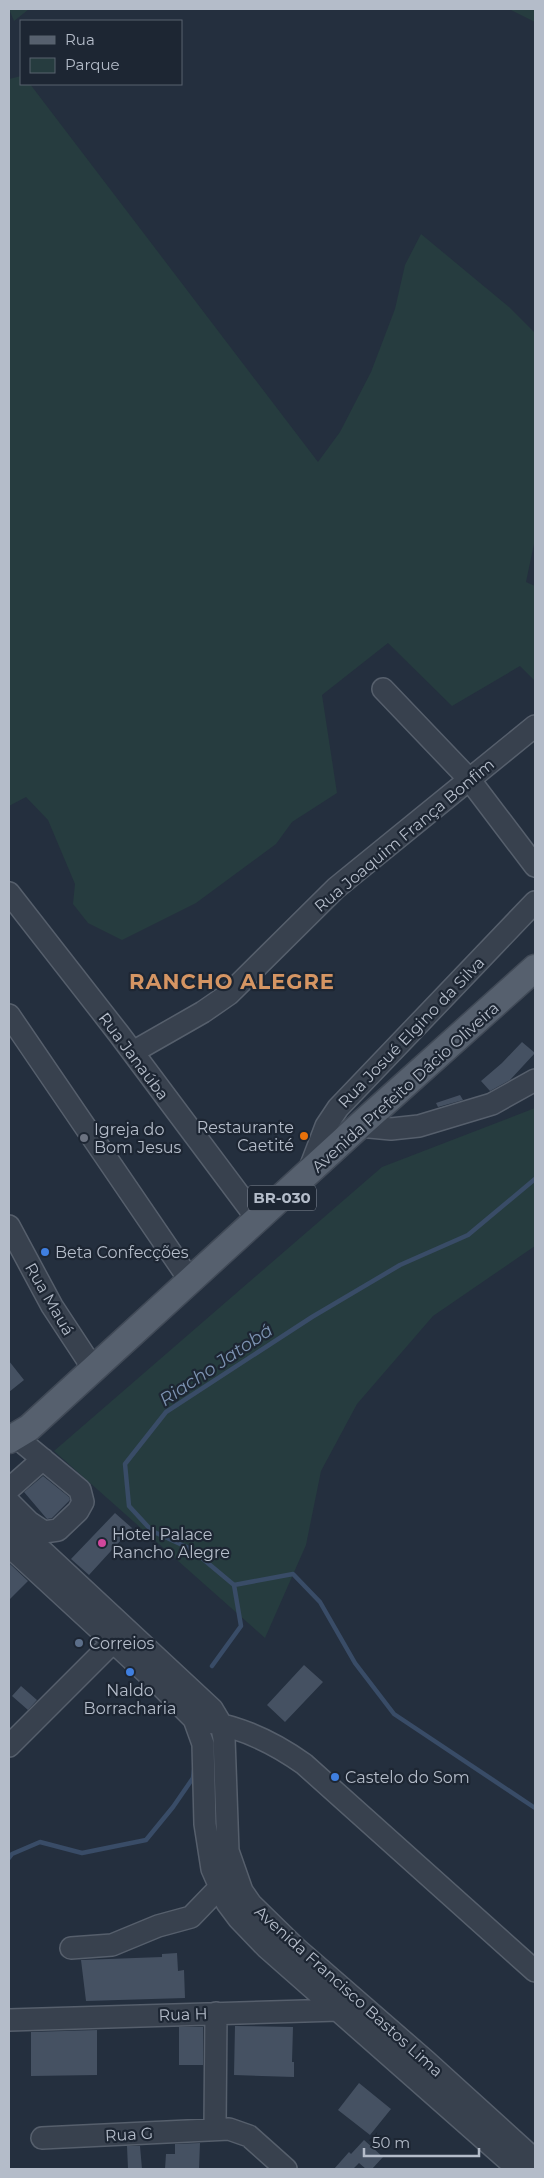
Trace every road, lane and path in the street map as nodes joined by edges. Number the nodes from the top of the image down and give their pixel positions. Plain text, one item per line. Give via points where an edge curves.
1 (383, 689) dead end
2 (535, 726) edge
3 (469, 779) junction
4 (535, 866) edge
5 (9, 893) edge
6 (535, 902) edge
7 (535, 968) edge
8 (9, 1015) edge
9 (133, 1052) junction
10 (535, 1080) edge
11 (359, 1126) junction
12 (308, 1174) junction
13 (258, 1220) junction
14 (9, 1226) edge
15 (191, 1282) junction
16 (94, 1370) junction
17 (16, 1444) edge
18 (42, 1459) junction
19 (9, 1490) edge
20 (9, 1502) edge
21 (9, 1520) edge
22 (9, 1546) edge
23 (102, 1620) junction
24 (112, 1642) junction
25 (194, 1719) junction
26 (221, 1724) junction
27 (9, 1746) edge
28 (219, 1888) junction
29 (71, 1948) dead end
30 (535, 1971) edge
31 (345, 2003) junction
32 (216, 2013) junction
33 (9, 2020) edge
34 (215, 2128) junction
35 (42, 2138) dead end
36 (535, 2160) edge
37 (286, 2169) edge
38 (518, 2169) edge

1 - 3 street
2 - 3 street, Rua Joaquim França Bonfim
3 - 4 street
3 - 9 street, Rua Joaquim França Bonfim via 336,888 229,994
5 - 9 street, Rua Janaúba
6 - 12 street, Rua Josué Elgino da Silva via 338,1108 326,1126
7 - 11 main road, Avenida Prefeito Dácio Oliveira / BR-030
8 - 15 street
9 - 13 street, Rua Janaúba
10 - 11 street via 492,1104 419,1126 391,1129
11 - 12 main road, Avenida Prefeito Dácio Oliveira / BR-030
12 - 13 main road, Avenida Prefeito Dácio Oliveira / BR-030
13 - 15 main road, Avenida Prefeito Dácio Oliveira / BR-030
14 - 16 street, Rua Mauá via 52,1306
15 - 16 main road, Avenida Prefeito Dácio Oliveira / BR-030
16 - 17 main road, Avenida Prefeito Dácio Oliveira / BR-030
17 - 18 street
18 - 19 street
18 - 20 street via 80,1490 83,1502 78,1511 58,1530 44,1532
21 - 23 street, Avenida Francisco Bastos Lima
22 - 23 street, Avenida Francisco Bastos Lima
23 - 24 street, Avenida Francisco Bastos Lima
23 - 26 street, Avenida Francisco Bastos Lima via 204,1701
24 - 25 street, Avenida Francisco Bastos Lima
24 - 27 street
25 - 26 street
25 - 28 street, Avenida Francisco Bastos Lima via 203,1744 207,1847
26 - 30 street via 259,1738 304,1764
26 - 31 street, Avenida Francisco Bastos Lima via 227,1765 228,1850 242,1891
28 - 29 street via 191,1917 158,1926 112,1945
28 - 31 street, Avenida Francisco Bastos Lima via 227,1903 266,1947
31 - 32 street, Rua H
31 - 36 street, Avenida Francisco Bastos Lima
31 - 38 street, Avenida Francisco Bastos Lima
32 - 33 street, Rua H
32 - 34 street
34 - 35 street, Rua G
34 - 37 street, Rua G via 248,2136

